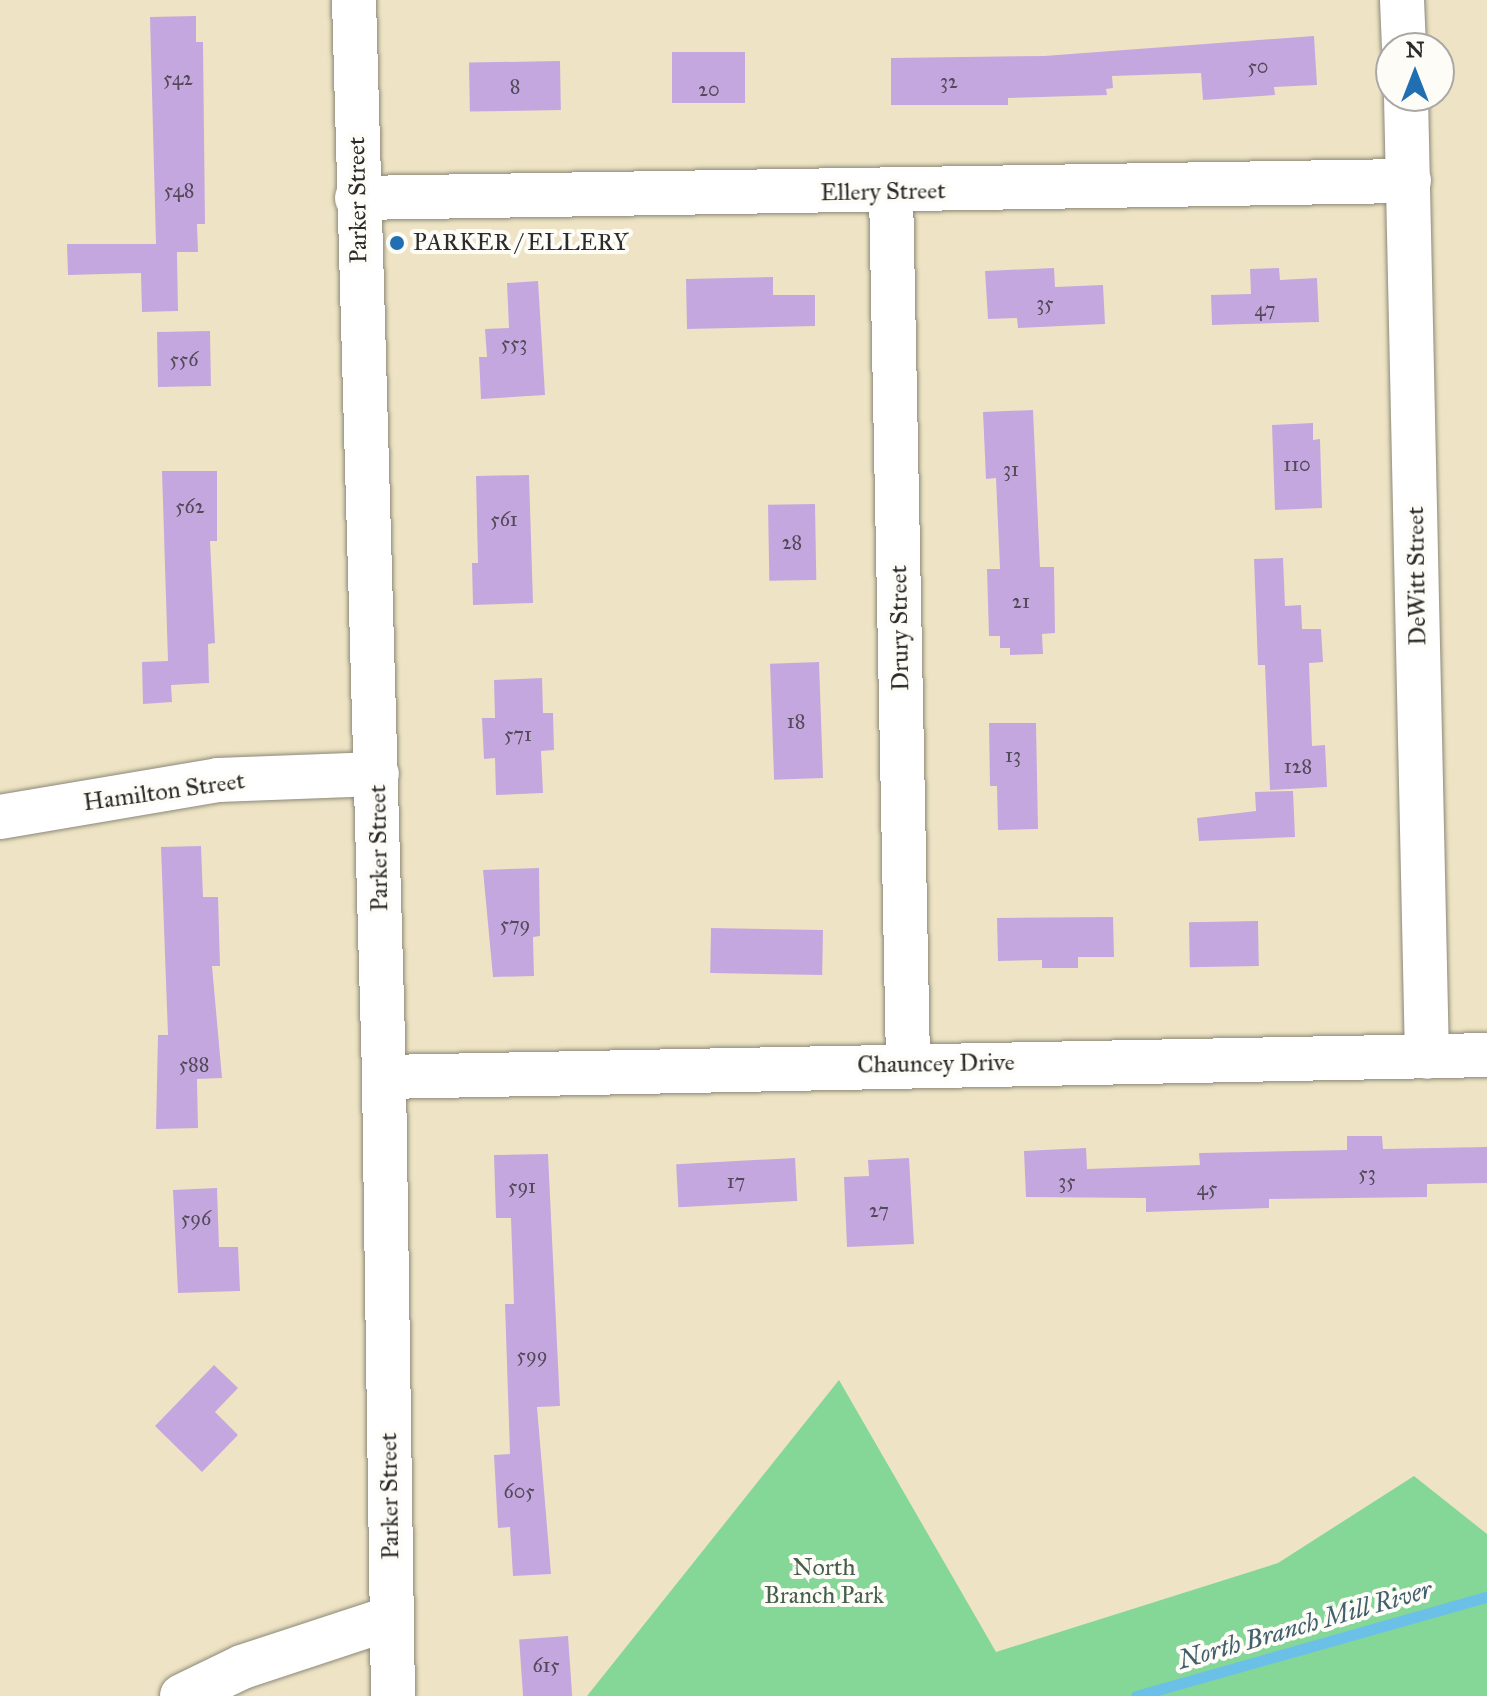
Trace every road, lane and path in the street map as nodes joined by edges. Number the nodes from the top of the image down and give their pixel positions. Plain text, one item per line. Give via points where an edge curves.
1 (354, 0) edge
2 (1402, 0) edge
3 (1403, 32) edge
4 (1407, 112) edge
5 (1409, 181) junction
6 (891, 192) junction
7 (357, 198) junction
8 (377, 774) junction
9 (0, 817) edge
10 (1487, 1055) edge
11 (1427, 1057) junction
12 (908, 1064) junction
13 (384, 1077) junction
14 (391, 1618) junction
15 (182, 1696) edge
16 (393, 1696) edge

1 - 7 street, Parker Street
2 - 3 street
4 - 5 street, DeWitt Street
5 - 6 street, Ellery Street
5 - 11 street, DeWitt Street
6 - 7 street, Ellery Street
6 - 12 street, Drury Street
7 - 8 street, Parker Street
8 - 9 street, Hamilton Street via 218,780
8 - 13 street, Parker Street
10 - 11 street, Chauncey Drive
11 - 12 street, Chauncey Drive
12 - 13 street, Chauncey Drive
13 - 14 street, Parker Street
14 - 15 street via 242,1667
14 - 16 street, Parker Street

